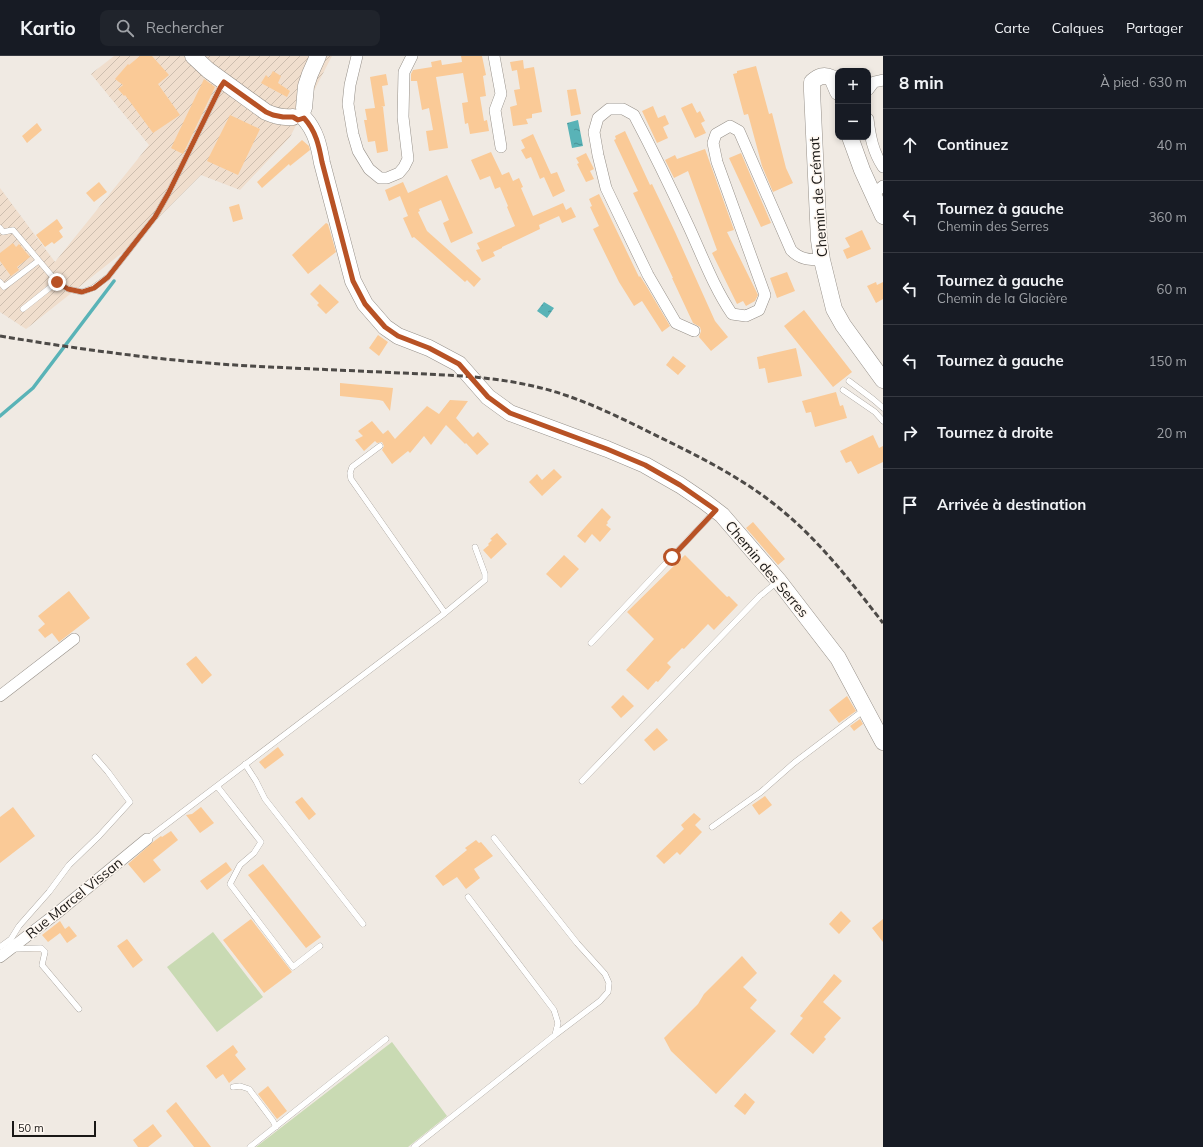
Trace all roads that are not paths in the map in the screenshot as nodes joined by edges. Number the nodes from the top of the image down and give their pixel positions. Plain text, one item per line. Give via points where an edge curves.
1 (193, 56) edge
2 (318, 56) edge
3 (357, 56) edge
4 (412, 56) edge
5 (494, 56) edge
6 (883, 80) edge
7 (224, 82) junction
8 (835, 85) edge
9 (871, 86) edge
10 (300, 115) junction
11 (871, 135) edge
12 (851, 140) edge
13 (500, 147) dead end
14 (883, 167) edge
15 (878, 190) edge
16 (883, 216) edge
17 (0, 228) edge
18 (822, 260) junction
19 (38, 261) junction
20 (0, 282) edge
21 (57, 282) junction
22 (23, 309) dead end
23 (694, 331) dead end
24 (883, 380) edge
25 (849, 381) dead end
26 (843, 390) dead end
27 (883, 408) edge
28 (883, 421) edge
29 (380, 446) dead end
30 (716, 510) junction
31 (475, 547) dead end
32 (778, 580) junction
33 (445, 613) junction
34 (74, 639) dead end
35 (591, 643) dead end
36 (0, 696) edge
37 (866, 709) junction
38 (883, 742) edge
39 (95, 757) dead end
40 (245, 764) junction
41 (582, 781) dead end
42 (217, 786) junction
43 (712, 827) dead end
44 (494, 838) dead end
45 (147, 839) joint
46 (468, 897) dead end
47 (363, 924) dead end
48 (320, 946) dead end
49 (5, 948) edge
50 (0, 957) edge
51 (79, 1009) dead end
52 (555, 1035) junction
53 (386, 1039) dead end
54 (233, 1086) dead end
55 (276, 1127) junction
56 (250, 1147) edge
57 (414, 1147) edge

1 - 7 street
2 - 10 street via 306,86
3 - 4 street via 348,104 353,134 358,151 370,169 380,178 399,173 408,159 403,117 404,72
5 - 13 street via 501,94 495,110
6 - 9 street via 874,82
7 - 10 street via 266,112 283,117
7 - 21 lane via 155,217 108,277 94,288 82,292 68,289
8 - 18 street, Chemin de Crémat via 832,78 826,75 812,82
10 - 30 street, Chemin des Serres via 314,132 319,146 353,281 365,304 385,327 398,336 429,348 459,364 488,397 510,413 645,465
11 - 14 street
12 - 15 street via 862,170
15 - 16 street
17 - 19 lane via 4,232 13,230
18 - 23 street via 802,258 791,250 739,131 730,126 716,134 712,142 717,162 765,295 759,310 746,316 732,314 713,282 689,226 634,114 623,109 610,109 598,118 594,132 606,188 648,275 676,323
18 - 24 street, Chemin de Crémat via 834,309
19 - 20 lane via 4,287
19 - 21 lane
21 - 22 lane
25 - 27 lane
26 - 28 lane via 875,412
29 - 33 lane via 352,467 351,479
30 - 32 street, Chemin des Serres
30 - 35 lane
31 - 33 lane via 486,574 485,580
32 - 37 street, Chemin des Serres via 838,658
32 - 41 lane
33 - 40 lane
34 - 36 street
37 - 38 street, Chemin des Serres
37 - 43 lane via 794,763 761,792
39 - 49 lane via 130,802 69,865 19,926
40 - 42 lane
40 - 47 lane via 265,799
42 - 45 lane
42 - 48 lane via 261,842 254,853 240,865 230,884 293,967
44 - 52 lane via 572,937 605,974 609,983 608,992 600,1001
45 - 49 street, Rue Marcel Vissan via 57,913
46 - 52 lane via 554,1010 558,1023
49 - 50 street, Rue Marcel Vissan
49 - 51 lane via 41,948 45,952 42,965
52 - 57 lane
53 - 55 lane
54 - 55 lane via 249,1089
55 - 56 lane

